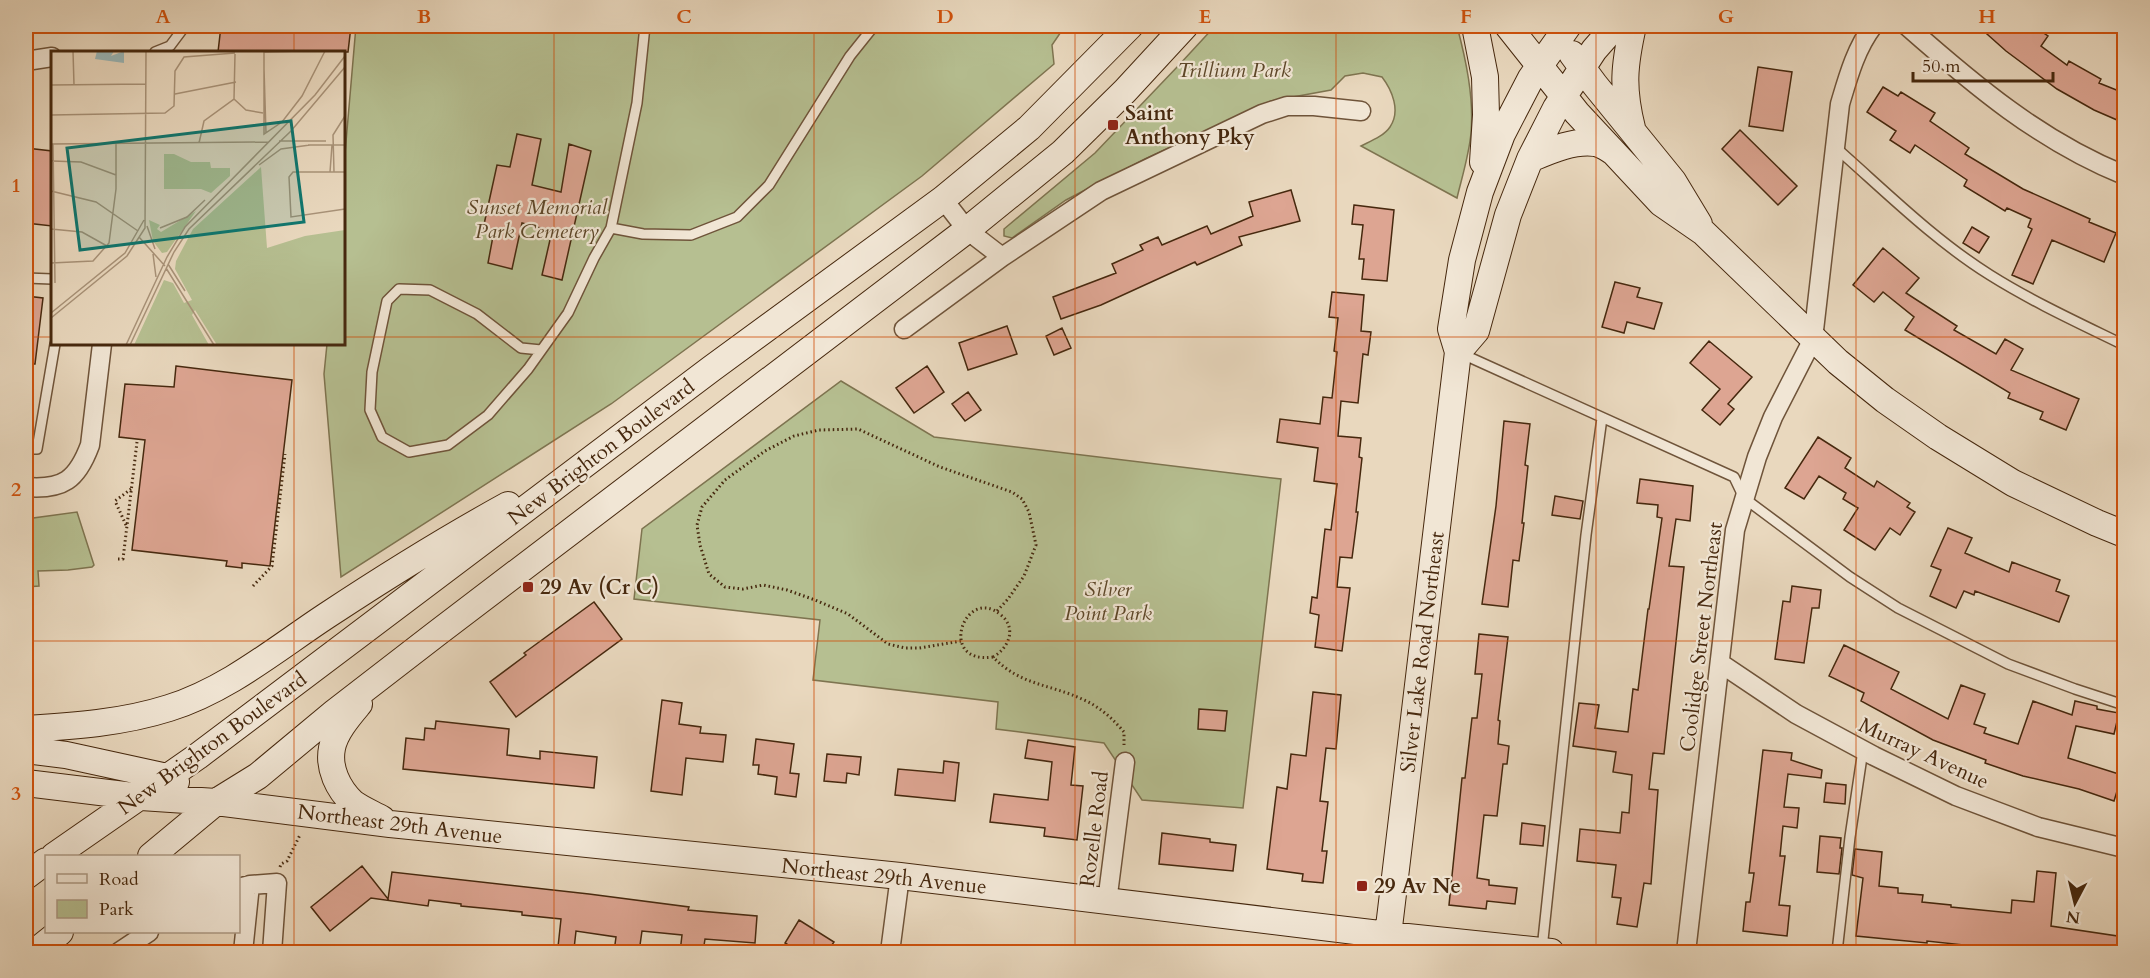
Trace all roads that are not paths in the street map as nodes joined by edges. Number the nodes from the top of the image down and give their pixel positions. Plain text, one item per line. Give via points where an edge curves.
1 (185, 26) edge
2 (645, 26) edge
3 (874, 26) edge
4 (1130, 26) edge
5 (1185, 26) edge
6 (1475, 26) edge
7 (1508, 26) edge
8 (1615, 26) edge
9 (1633, 26) edge
10 (1874, 26) edge
11 (1907, 26) edge
12 (1553, 41) edge
13 (158, 51) edge
14 (51, 57) edge
15 (26, 61) edge
16 (1573, 82) junction
17 (1361, 111) dead end
18 (1633, 131) junction
19 (1835, 147) junction
20 (1612, 151) junction
21 (1530, 159) junction
22 (2124, 175) edge
23 (1480, 192) junction
24 (943, 199) junction
25 (611, 228) junction
26 (967, 230) junction
27 (1703, 232) junction
28 (1002, 257) junction
29 (26, 278) edge
30 (51, 279) edge
31 (904, 329) dead end
32 (1813, 339) junction
33 (55, 345) edge
34 (102, 345) edge
35 (2124, 345) edge
36 (542, 350) junction
37 (1458, 352) junction
38 (1602, 417) junction
39 (26, 449) edge
40 (590, 459) junction
41 (26, 487) edge
42 (1744, 498) junction
43 (2124, 534) edge
44 (1720, 663) junction
45 (379, 678) junction
46 (2124, 705) edge
47 (26, 729) edge
48 (26, 750) edge
49 (1863, 750) junction
50 (1125, 762) road end
51 (167, 777) junction
52 (26, 783) edge
53 (141, 796) junction
54 (216, 802) junction
55 (390, 824) junction
56 (2124, 848) edge
57 (55, 855) edge
58 (152, 855) edge
59 (45, 862) edge
60 (26, 876) edge
61 (900, 876) junction
62 (244, 887) edge
63 (1107, 902) junction
64 (59, 933) edge
65 (148, 933) edge
66 (1387, 944) edge
67 (35, 952) edge
68 (119, 952) edge
69 (243, 952) edge
70 (272, 952) edge
71 (890, 952) edge
72 (1546, 952) edge
73 (1686, 952) edge
74 (1837, 952) edge

1 - 13 lane via 170,46
2 - 25 lane via 637,103
3 - 25 lane via 850,56 769,185 737,217 690,235 643,234
4 - 24 main road, New Brighton Boulevard via 1029,128
5 - 26 main road via 1063,152
6 - 23 main road via 1485,77
7 - 12 main road
8 - 16 main road
9 - 18 main road via 1624,64
10 - 19 street, Coolidge Street Northeast via 1851,68 1840,104
11 - 22 street via 2000,104 2051,138
12 - 16 main road
12 - 16 main road
12 - 23 main road, Silver Lake Road Northeast via 1502,134
14 - 15 street
16 - 18 main road
16 - 20 main road
16 - 21 main road
17 - 28 street via 1287,106 1262,114 1101,191
18 - 27 main road via 1673,181
19 - 32 street, Coolidge Street Northeast
19 - 35 lane via 1931,232 1990,275
20 - 21 main road via 1595,143 1581,144 1560,147
20 - 27 main road via 1661,203
21 - 37 main road via 1508,215 1476,331
23 - 37 main road, Silver Lake Road Northeast via 1462,260 1451,329
24 - 26 street
24 - 40 main road, New Brighton Boulevard
25 - 36 lane via 568,313
26 - 28 street
26 - 45 main road
27 - 32 main road
28 - 31 street
29 - 30 lane
32 - 42 street, Coolidge Street Northeast via 1773,417
32 - 43 main road via 1885,400 1947,443 2013,483
33 - 39 lane via 37,449
34 - 41 street via 90,445 84,461 72,479 39,488
36 - 36 lane via 488,415 448,445 409,452 382,436 370,410 372,372 387,301 399,289 430,290 477,314 521,348
37 - 38 lane
37 - 66 main road, Silver Lake Road Northeast
38 - 42 lane via 1734,477
38 - 72 lane via 1585,547
40 - 47 main road via 454,534 228,682 171,707 133,717 94,725
40 - 51 main road, New Brighton Boulevard
42 - 44 street, Coolidge Street Northeast via 1735,530
42 - 46 lane via 1898,608 2008,664
44 - 49 street, Murray Avenue via 1796,714
44 - 73 street, Coolidge Street Northeast
45 - 54 main road via 258,776
45 - 55 main road via 342,726 332,747 332,771 354,803
48 - 51 main road
49 - 56 street, Murray Avenue via 1956,796 2038,827
49 - 74 lane
50 - 63 street, Rozelle Road
51 - 53 main road, New Brighton Boulevard
51 - 54 main road
52 - 53 main road, Northeast 29th Avenue
53 - 54 main road, Northeast 29th Avenue
53 - 57 main road, New Brighton Boulevard
54 - 55 main road, Northeast 29th Avenue
54 - 58 main road
55 - 61 main road, Northeast 29th Avenue
59 - 60 main road
61 - 63 main road, Northeast 29th Avenue
61 - 71 street
62 - 69 street
62 - 70 street via 277,884
63 - 66 main road, Northeast 29th Avenue
64 - 67 main road
65 - 68 street
66 - 72 main road, Northeast 29th Avenue

